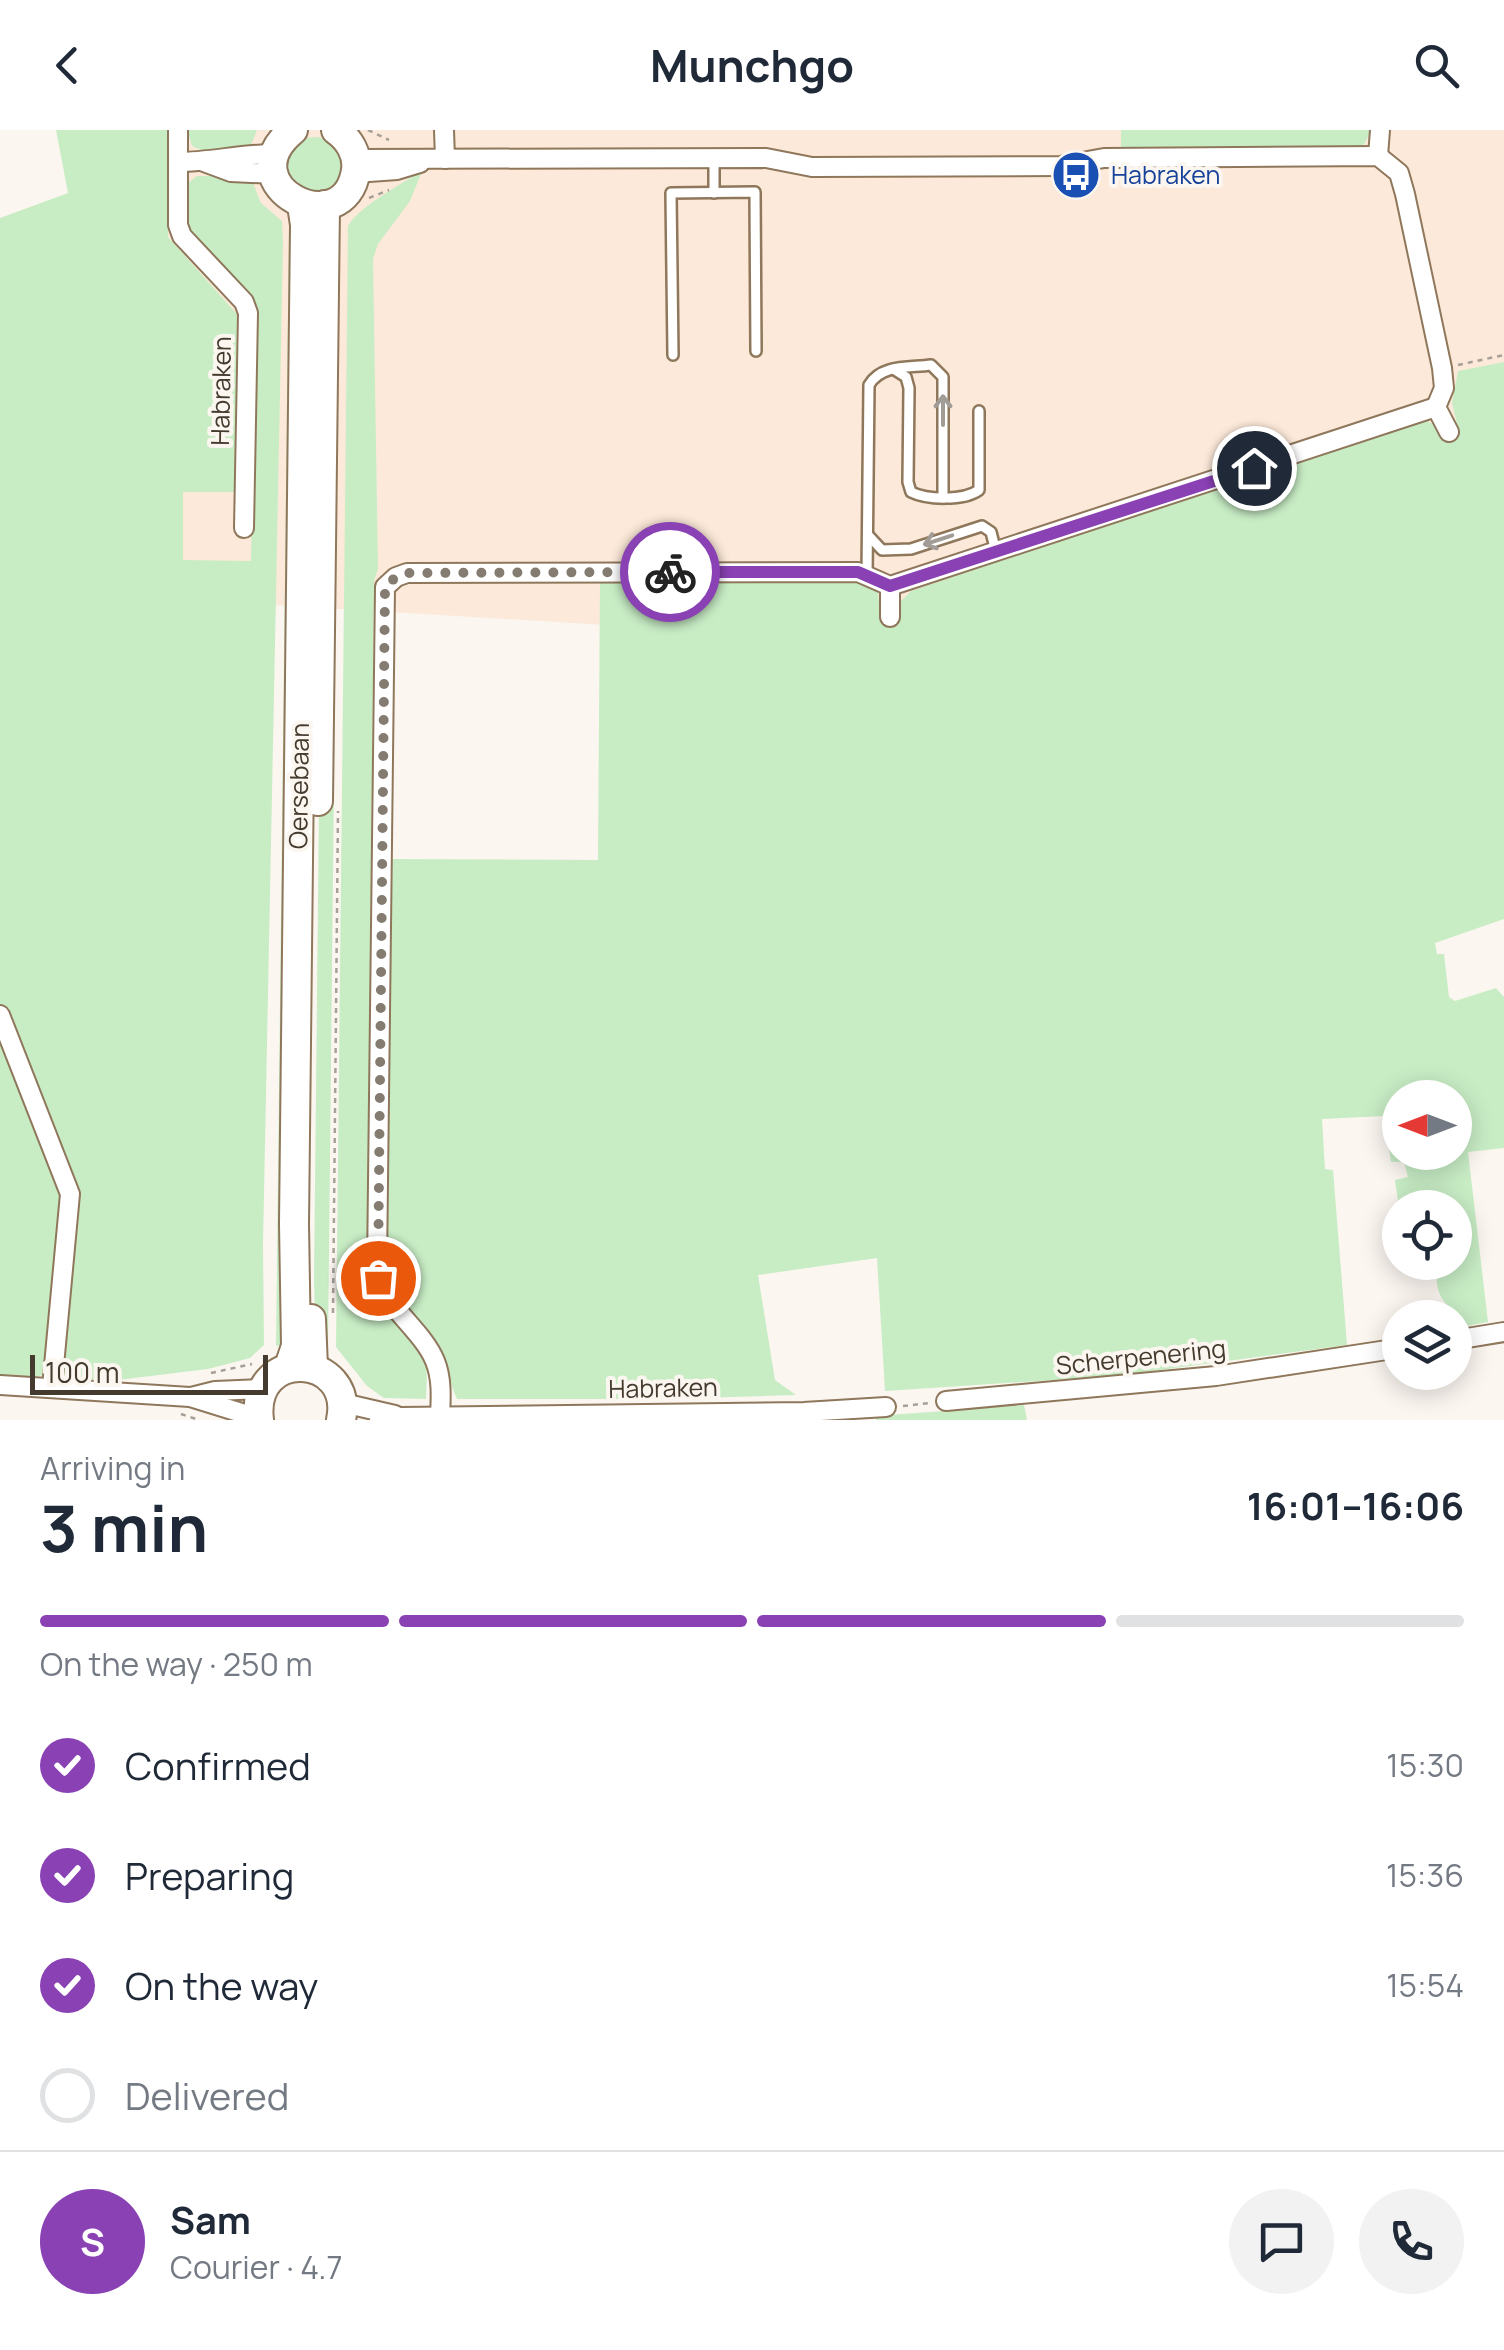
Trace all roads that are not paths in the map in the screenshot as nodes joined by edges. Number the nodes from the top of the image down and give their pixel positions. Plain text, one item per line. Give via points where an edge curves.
1 (178, 130) edge
2 (293, 130) edge
3 (336, 130) edge
4 (444, 130) edge
5 (1380, 130) edge
6 (1378, 156) junction
7 (714, 159) junction
8 (435, 160) junction
9 (178, 162) junction
10 (274, 164) junction
11 (355, 166) junction
12 (714, 192) junction
13 (314, 205) junction
14 (756, 351) dead end
15 (672, 355) dead end
16 (895, 370) junction
17 (1436, 407) junction
18 (979, 411) dead end
19 (1449, 432) dead end
20 (942, 496) junction
21 (244, 528) dead end
22 (868, 535) junction
23 (996, 552) junction
24 (868, 576) junction
25 (890, 586) junction
26 (890, 617) dead end
27 (0, 1014) edge
28 (1504, 1332) edge
29 (1472, 1337) edge
30 (1382, 1351) edge
31 (301, 1368) junction
32 (260, 1376) junction
33 (0, 1384) edge
34 (52, 1387) junction
35 (190, 1397) junction
36 (946, 1402) road end
37 (886, 1408) road end
38 (342, 1412) edge
39 (680, 1416) edge
40 (400, 1417) junction
41 (440, 1418) edge
42 (259, 1419) edge
43 (378, 1420) edge

1 - 9 street, Habraken
2 - 10 main road via 281,141
3 - 11 main road via 351,145
4 - 8 street
5 - 6 street
6 - 7 street via 1104,158 1060,166 812,166
6 - 17 street via 1399,172 1442,368 1444,388
7 - 8 street
7 - 12 lane
8 - 11 street via 396,170
9 - 10 street via 231,155
9 - 21 street, Habraken via 182,236 248,314
10 - 13 main road via 284,193
11 - 13 main road via 345,194
12 - 14 lane via 755,192
12 - 15 lane via 671,193
13 - 31 main road, Oersebaan via 305,246 294,1224
16 - 20 lane via 909,388 911,492
20 -> 16 lane via 942,377 932,365
16 - 22 lane via 875,374 869,385
17 - 19 street
17 - 23 street
18 - 20 lane via 978,490 970,497
23 -> 22 lane via 991,532 982,526 910,549 882,550
22 - 24 lane
23 - 25 street
24 - 25 street
24 - 41 street via 407,573 385,587 377,1267 382,1288 436,1362
25 - 26 street
27 - 34 street via 70,1194
28 - 29 street
30 - 36 street, Scherpenering via 1216,1376
31 - 32 main road
31 - 38 main road via 327,1375 337,1386
32 - 35 street
32 - 42 main road
33 - 34 street
34 - 35 street
35 - 42 street
37 - 39 street, Habraken
38 - 40 street, Habraken
39 - 41 street, Habraken
40 - 41 street, Habraken
40 - 43 street, Habraken

